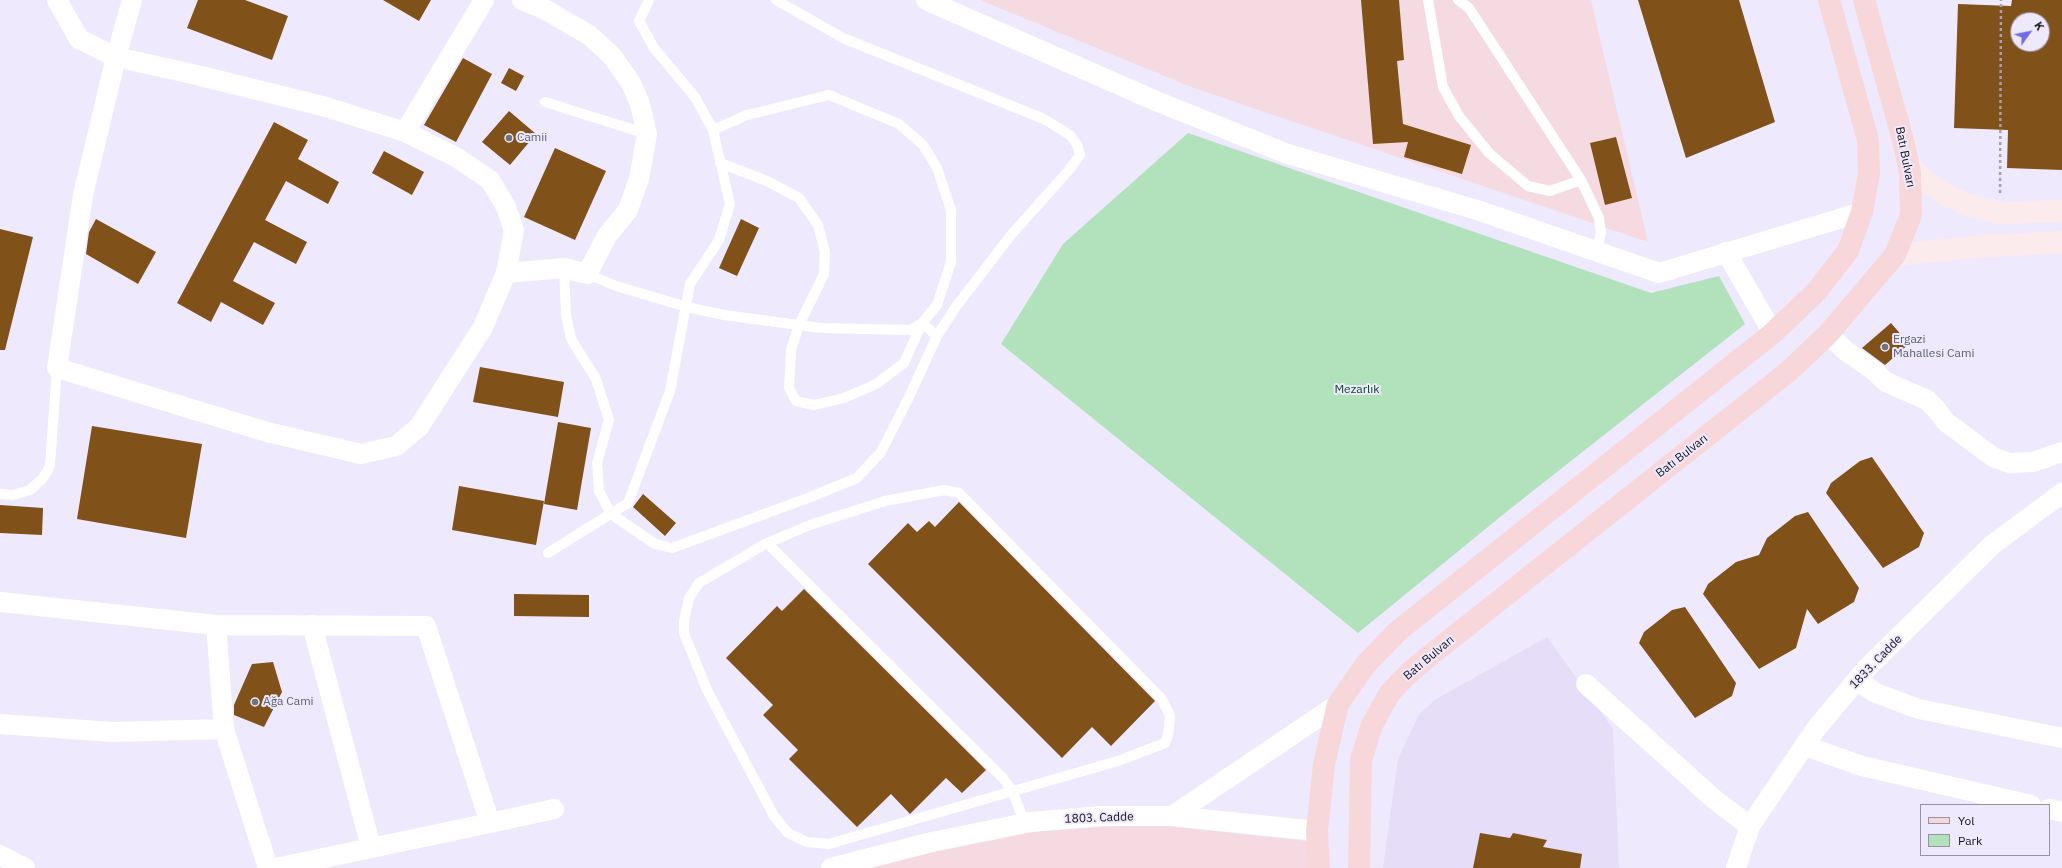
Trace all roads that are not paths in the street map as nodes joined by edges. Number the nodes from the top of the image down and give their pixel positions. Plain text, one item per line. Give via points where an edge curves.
1 (57, 0) edge
2 (132, 0) edge
3 (484, 0) edge
4 (522, 0) edge
5 (649, 0) edge
6 (776, 0) edge
7 (926, 0) edge
8 (1428, 0) edge
9 (1458, 0) edge
10 (1829, 0) edge
11 (1864, 0) edge
12 (116, 57) junction
13 (545, 102) dead end
14 (713, 130) junction
15 (406, 132) junction
16 (647, 134) junction
17 (720, 163) junction
18 (1908, 165) junction
19 (1581, 180) junction
20 (2062, 211) edge
21 (1862, 212) junction
22 (2062, 242) edge
23 (1597, 251) junction
24 (1726, 252) junction
25 (1895, 255) junction
26 (564, 268) junction
27 (506, 273) junction
28 (587, 274) junction
29 (687, 307) junction
30 (922, 324) junction
31 (799, 325) junction
32 (1773, 333) junction
33 (1828, 334) junction
34 (937, 336) junction
35 (57, 368) junction
36 (2062, 452) edge
37 (2062, 493) edge
38 (0, 494) edge
39 (610, 514) junction
40 (767, 543) junction
41 (548, 553) dead end
42 (0, 602) edge
43 (216, 625) junction
44 (312, 625) junction
45 (1856, 680) junction
46 (1586, 684) dead end
47 (1338, 704) junction
48 (0, 724) edge
49 (224, 728) junction
50 (2062, 738) edge
51 (1805, 746) junction
52 (1012, 791) junction
53 (2027, 804) edge
54 (554, 809) dead end
55 (2050, 809) edge
56 (2062, 812) edge
57 (1172, 816) junction
58 (490, 822) junction
59 (1025, 823) junction
60 (1750, 826) junction
61 (1317, 831) junction
62 (370, 847) junction
63 (0, 855) edge
64 (25, 868) edge
65 (268, 868) edge
66 (276, 868) edge
67 (831, 868) edge
68 (1319, 868) edge
69 (1359, 868) edge
70 (1736, 868) edge

1 - 12 street via 79,39
2 - 12 street
3 - 15 street
4 - 16 street via 546,10 589,36 612,56 631,83 640,104
5 - 14 lane via 639,21 654,48 695,97
6 - 34 lane via 843,38 1044,119 1070,135 1077,145 1080,155 1011,235 954,308
7 - 23 street via 1156,101 1285,153 1480,211
8 - 19 lane via 1443,86 1459,116 1489,153 1528,186 1550,191
9 - 19 lane via 1469,8
10 - 21 main road via 1868,140 1869,173
11 - 18 main road, Batı Bulvarı
12 - 15 street via 326,107
12 - 35 street via 83,195
13 - 16 lane
14 - 17 lane
14 - 30 lane via 748,115 828,95 899,124 923,144 937,168 951,210 951,262 937,305
15 - 27 street via 456,157 490,180 506,207 514,230
16 - 28 street via 640,179 628,210 607,236
17 - 29 lane via 730,204 719,240 690,284
17 - 31 lane via 767,181 799,198 818,225 825,252 824,274
18 - 20 main road via 1946,195 1968,205 2000,214
18 - 25 main road, Batı Bulvarı via 1912,194 1911,216
19 - 23 lane via 1599,218 1601,233
21 - 24 street
21 - 32 main road via 1848,251 1816,292
22 - 25 main road
23 - 24 street via 1658,273
24 - 32 street
25 - 33 main road, Batı Bulvarı
26 - 27 street
26 - 28 street
26 - 39 lane via 566,315 571,339 596,379 609,420 597,463 599,491
27 - 35 street via 484,327 419,427 396,446 361,454 267,432
28 - 29 lane via 616,286
29 - 31 lane via 724,315
29 - 39 lane via 670,391 642,468 628,503
30 - 31 lane via 910,330 820,328
30 - 31 lane via 904,363 876,384 844,398 814,405 796,401 789,388 791,350
30 - 34 lane
32 - 47 main road via 1398,631 1366,664
33 - 36 street via 1886,382 1927,400 1946,422 1993,457 2009,463 2033,462
33 - 69 main road, Batı Bulvarı via 1789,371 1413,670 1389,694 1372,725 1361,760
34 - 39 lane via 881,452 857,478 672,548 655,544
35 - 38 lane via 50,465 47,472 30,490 13,495
37 - 45 street, 1833. Cadde via 1992,545
39 - 41 lane
40 - 52 lane via 1003,778
40 - 52 lane via 699,582 689,598 684,633 707,690 780,825 788,833 802,840 829,844
40 - 52 lane via 810,525 885,501 936,490 958,493 1162,699 1167,707 1170,725 1164,743 1118,761
42 - 43 street
43 - 44 street
43 - 49 street
44 - 58 street via 426,626
44 - 62 street
45 - 50 street via 1876,693 1919,709
45 - 51 street, 1833. Cadde
46 - 60 street via 1715,800
47 - 57 street
47 - 61 main road via 1324,764
48 - 49 street via 112,732
49 - 65 street
51 - 53 street via 1862,766
51 - 60 street, 1833. Cadde
52 - 59 lane
54 - 58 street
55 - 56 street
57 - 59 street, 1803. Cadde via 1101,816
57 - 61 street, 1803. Cadde
58 - 62 street
59 - 67 street, 1803. Cadde via 932,842
60 - 70 street, 1833. Cadde
61 - 68 main road
62 - 66 street
63 - 64 street

